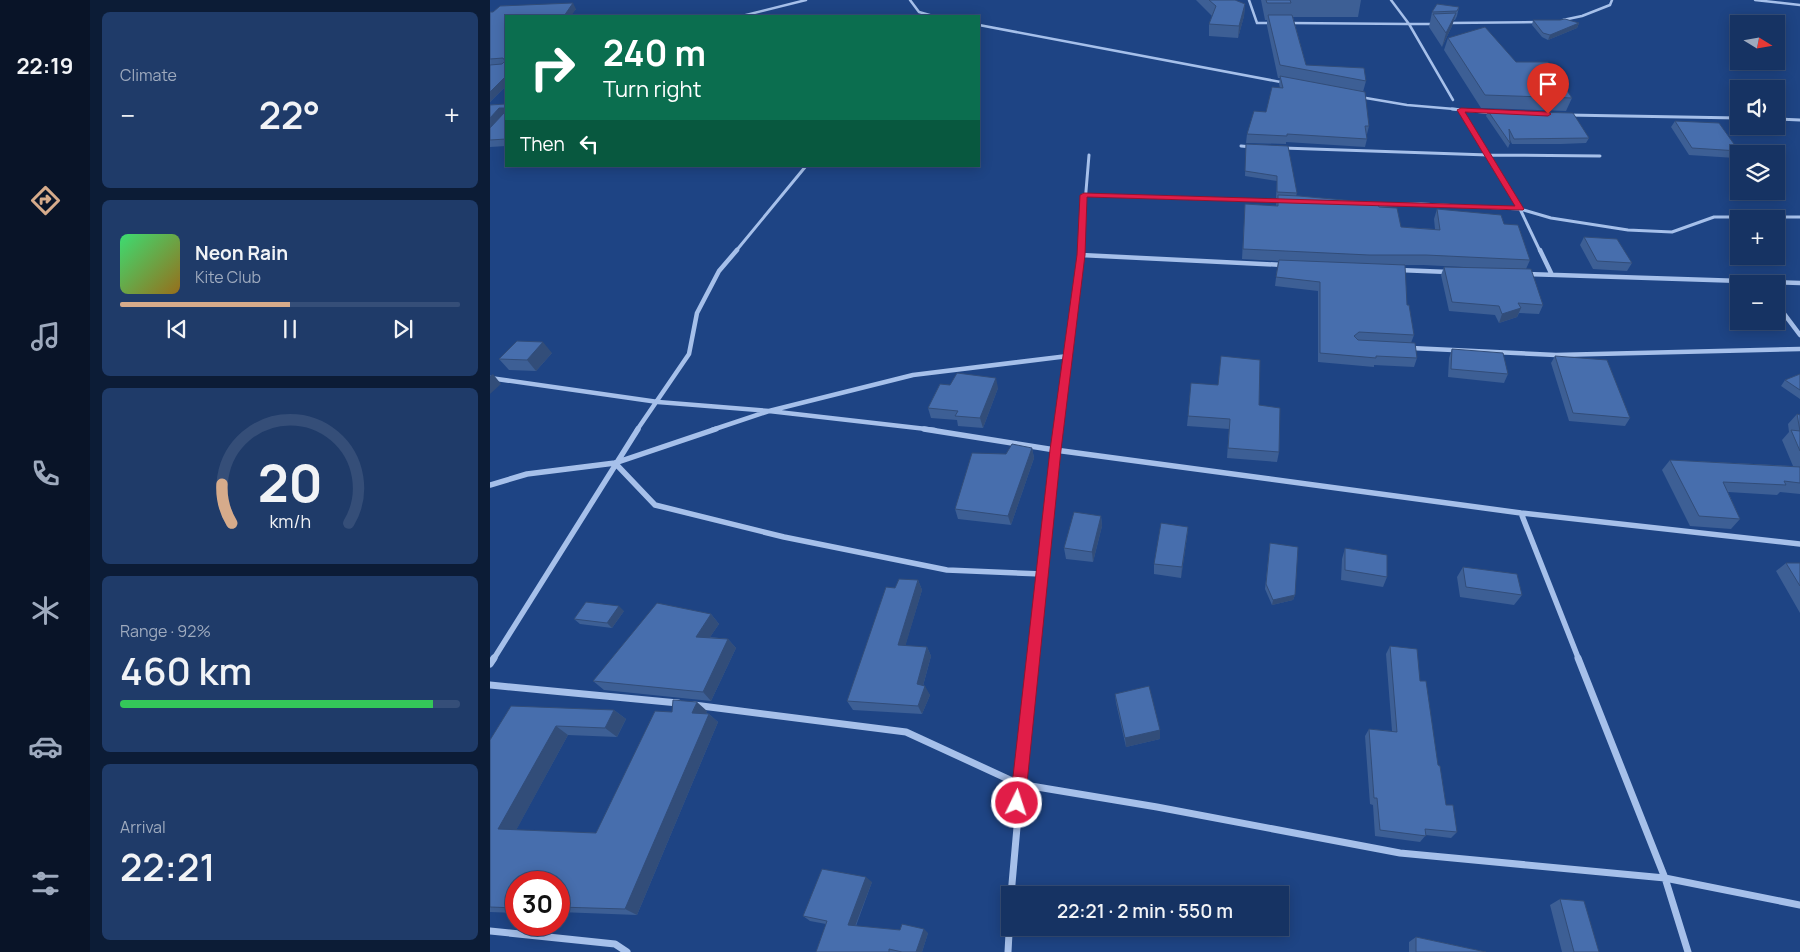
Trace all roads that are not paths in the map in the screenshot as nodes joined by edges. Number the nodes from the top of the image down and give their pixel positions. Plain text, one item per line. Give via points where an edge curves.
1 (806, 0) edge
2 (910, 0) edge
3 (1249, 0) edge
4 (1391, 0) edge
5 (1612, 0) edge
6 (1755, 0) edge
7 (1800, 5) edge
8 (746, 15) edge
9 (930, 15) edge
10 (1558, 21) edge
11 (1540, 22) edge
12 (1276, 23) edge
13 (1285, 23) edge
14 (1447, 23) edge
15 (1408, 24) junction
16 (1437, 24) edge
17 (980, 25) edge
18 (1293, 84) edge
19 (1360, 96) edge
20 (1453, 100) dead end
21 (1461, 110) junction
22 (1502, 113) edge
23 (1566, 115) edge
24 (1730, 118) edge
25 (1785, 119) edge
26 (1800, 120) edge
27 (1241, 146) dead end
28 (1260, 147) edge
29 (1279, 148) edge
30 (1090, 155) dead end
31 (1488, 155) junction
32 (1600, 156) dead end
33 (805, 167) edge
34 (1084, 195) junction
35 (1293, 202) edge
36 (1370, 205) edge
37 (1520, 209) junction
38 (1800, 217) edge
39 (1081, 255) junction
40 (1287, 265) edge
41 (1395, 270) edge
42 (1454, 272) edge
43 (1522, 274) edge
44 (1552, 275) junction
45 (1730, 282) edge
46 (1785, 283) edge
47 (1800, 283) edge
48 (1785, 315) edge
49 (1800, 335) edge
50 (1405, 347) edge
51 (1800, 349) edge
52 (1068, 356) junction
53 (490, 378) edge
54 (658, 402) junction
55 (769, 411) junction
56 (1056, 450) junction
57 (615, 463) junction
58 (490, 485) edge
59 (1521, 513) junction
60 (1800, 544) edge
61 (1042, 574) junction
62 (490, 664) edge
63 (490, 685) edge
64 (1018, 784) junction
65 (1664, 878) junction
66 (1012, 886) edge
67 (1800, 905) edge
68 (490, 931) edge
69 (1009, 936) edge
70 (627, 952) edge
71 (1008, 952) edge
72 (1688, 952) edge

1 - 8 street
2 - 9 street via 919,12
3 - 12 street via 1257,23
4 - 15 street
5 - 10 street via 1610,4 1582,16
6 - 7 street
11 - 14 street
13 - 15 street
15 - 16 street
15 - 20 street
17 - 18 street
19 - 21 street
21 - 22 street
21 - 31 street
23 - 24 street
25 - 26 street
27 - 28 street
29 - 31 street
30 - 34 street
31 - 32 street
31 - 37 street
33 - 54 street via 719,271 697,313 689,354
34 - 35 street
34 - 39 street
36 - 37 street
37 - 38 street via 1551,218 1628,230 1672,232 1714,217
37 - 44 street
39 - 40 street
39 - 52 street
41 - 42 street
43 - 44 street
44 - 45 street
46 - 47 street
48 - 49 street
50 - 51 street via 1556,355
52 - 55 street via 913,375
52 - 56 street
53 - 54 street
54 - 55 street
54 - 57 street
55 - 56 street via 950,432
55 - 57 street
56 - 59 street
56 - 61 street
57 - 58 street via 527,474
57 - 61 street via 655,505 784,537 947,570
57 - 62 street
59 - 60 street
59 - 65 street
61 - 64 street
63 - 64 street via 758,711 906,732
64 - 65 street via 1400,853
64 - 66 street
65 - 67 street
65 - 72 street
68 - 70 street via 615,944
69 - 71 street

